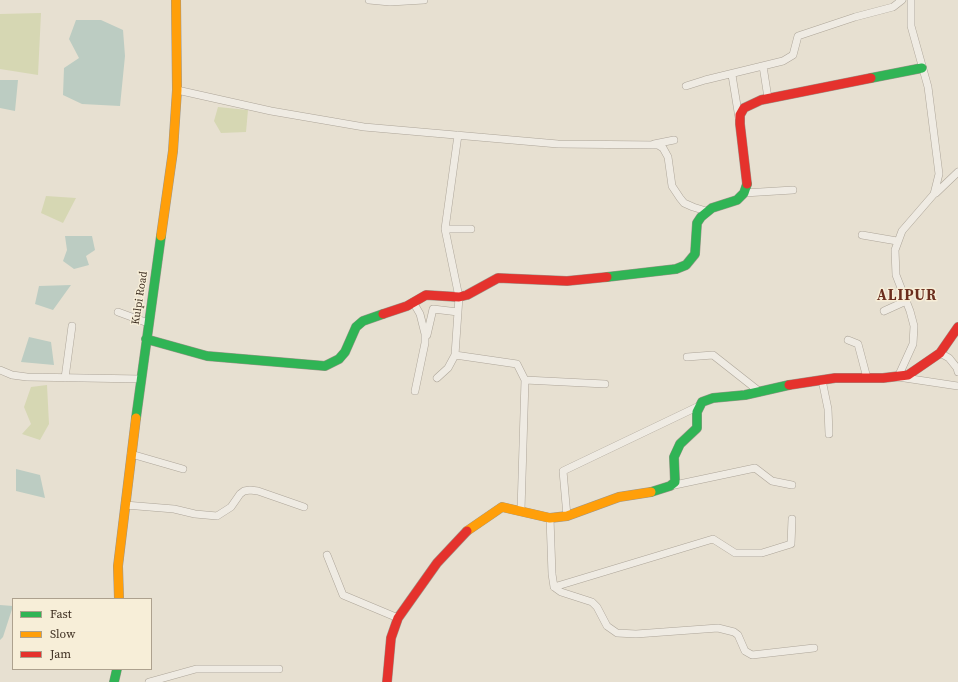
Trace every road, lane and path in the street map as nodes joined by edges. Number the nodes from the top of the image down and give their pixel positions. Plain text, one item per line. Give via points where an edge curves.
1 (176, 0) edge
2 (369, 0) edge
3 (424, 0) edge
4 (902, 0) edge
5 (911, 0) edge
6 (763, 66) junction
7 (922, 68) junction
8 (732, 75) junction
9 (686, 86) dead end
10 (177, 90) junction
11 (768, 98) junction
12 (740, 124) junction
13 (458, 135) junction
14 (674, 140) dead end
15 (652, 144) junction
16 (958, 172) edge
17 (793, 190) dead end
18 (744, 193) junction
19 (934, 194) junction
20 (706, 211) junction
21 (444, 229) junction
22 (471, 229) dead end
23 (862, 234) dead end
24 (897, 242) junction
25 (458, 297) junction
26 (906, 301) junction
27 (413, 302) junction
28 (884, 311) dead end
29 (118, 312) dead end
30 (458, 312) junction
31 (148, 324) junction
32 (72, 326) dead end
33 (958, 327) edge
34 (146, 339) junction
35 (848, 340) dead end
36 (425, 343) junction
37 (940, 353) junction
38 (456, 356) junction
39 (687, 357) dead end
40 (0, 370) edge
41 (958, 372) edge
42 (898, 377) junction
43 (65, 378) junction
44 (437, 378) dead end
45 (867, 378) junction
46 (141, 379) junction
47 (525, 380) junction
48 (822, 380) junction
49 (605, 384) dead end
50 (958, 386) edge
51 (416, 391) dead end
52 (760, 392) junction
53 (699, 406) junction
54 (829, 434) dead end
55 (131, 454) junction
56 (183, 469) dead end
57 (792, 485) dead end
58 (670, 486) junction
59 (125, 505) junction
60 (304, 507) dead end
61 (521, 510) junction
62 (567, 516) junction
63 (550, 518) junction
64 (792, 519) dead end
65 (327, 555) dead end
66 (554, 587) junction
67 (119, 598) edge
68 (398, 618) junction
69 (814, 648) dead end
70 (280, 669) dead end
71 (117, 670) edge
72 (114, 682) edge
73 (148, 682) edge
74 (387, 682) edge

1 - 10 street, Kulpi Road
2 - 3 street
4 - 6 street via 893,7 855,16 798,36 793,55 783,61
5 - 7 street via 911,26
6 - 8 street
6 - 11 street
7 - 11 street
7 - 19 street via 930,94 933,135 939,163 938,182
8 - 9 street
8 - 12 street
10 - 13 street via 271,111 364,127
10 - 31 street, Kulpi Road via 171,167
11 - 12 street via 744,108 740,115
12 - 18 street via 746,183
13 - 15 street via 565,144
13 - 21 street
14 - 15 street
15 - 20 street via 658,145 666,152 672,186 684,203
16 - 19 street
17 - 18 street
18 - 20 street via 737,200
19 - 24 street via 909,223
20 - 25 street via 697,223 695,254 686,265 676,269 567,281 498,278 467,295
21 - 22 street
21 - 25 street
23 - 24 street
24 - 26 street via 894,257 896,275
25 - 27 street via 426,296
25 - 30 street
26 - 28 street
26 - 42 street via 913,319 913,344
27 - 34 street via 399,310 363,321 356,327 345,352 334,363 325,366 207,356
27 - 36 street via 423,324
29 - 31 street
30 - 36 street via 433,309
30 - 38 street
31 - 34 street, Kulpi Road
32 - 43 street
33 - 37 street
34 - 46 street, Kulpi Road
35 - 45 street via 858,344
36 - 51 street
37 - 41 street via 949,358
37 - 42 street via 908,375
38 - 44 street
38 - 47 street via 517,364
39 - 52 street via 713,355
40 - 43 street via 27,377
42 - 45 street
42 - 50 street
43 - 46 street
45 - 48 street
46 - 55 street, Kulpi Road
47 - 49 street
47 - 61 street
48 - 52 street
48 - 54 street via 828,409
52 - 53 street via 712,398
53 - 58 street via 697,428 680,444 674,457 676,476
53 - 62 street via 563,471
55 - 56 street
55 - 59 street, Kulpi Road
57 - 58 street via 772,481 755,468
58 - 62 street via 619,497
59 - 60 street via 217,516 231,507 240,494 250,490
59 - 67 street, Kulpi Road via 118,566
61 - 63 street
61 - 68 street via 502,507 481,519 437,563
62 - 63 street
63 - 66 street
64 - 66 street via 791,544 762,553 735,553 713,539
65 - 68 street via 343,595
66 - 69 street via 561,592 592,602 607,626 617,633 718,628 738,635 745,651 752,654
68 - 74 street via 391,638
70 - 73 street via 196,669
71 - 72 street

